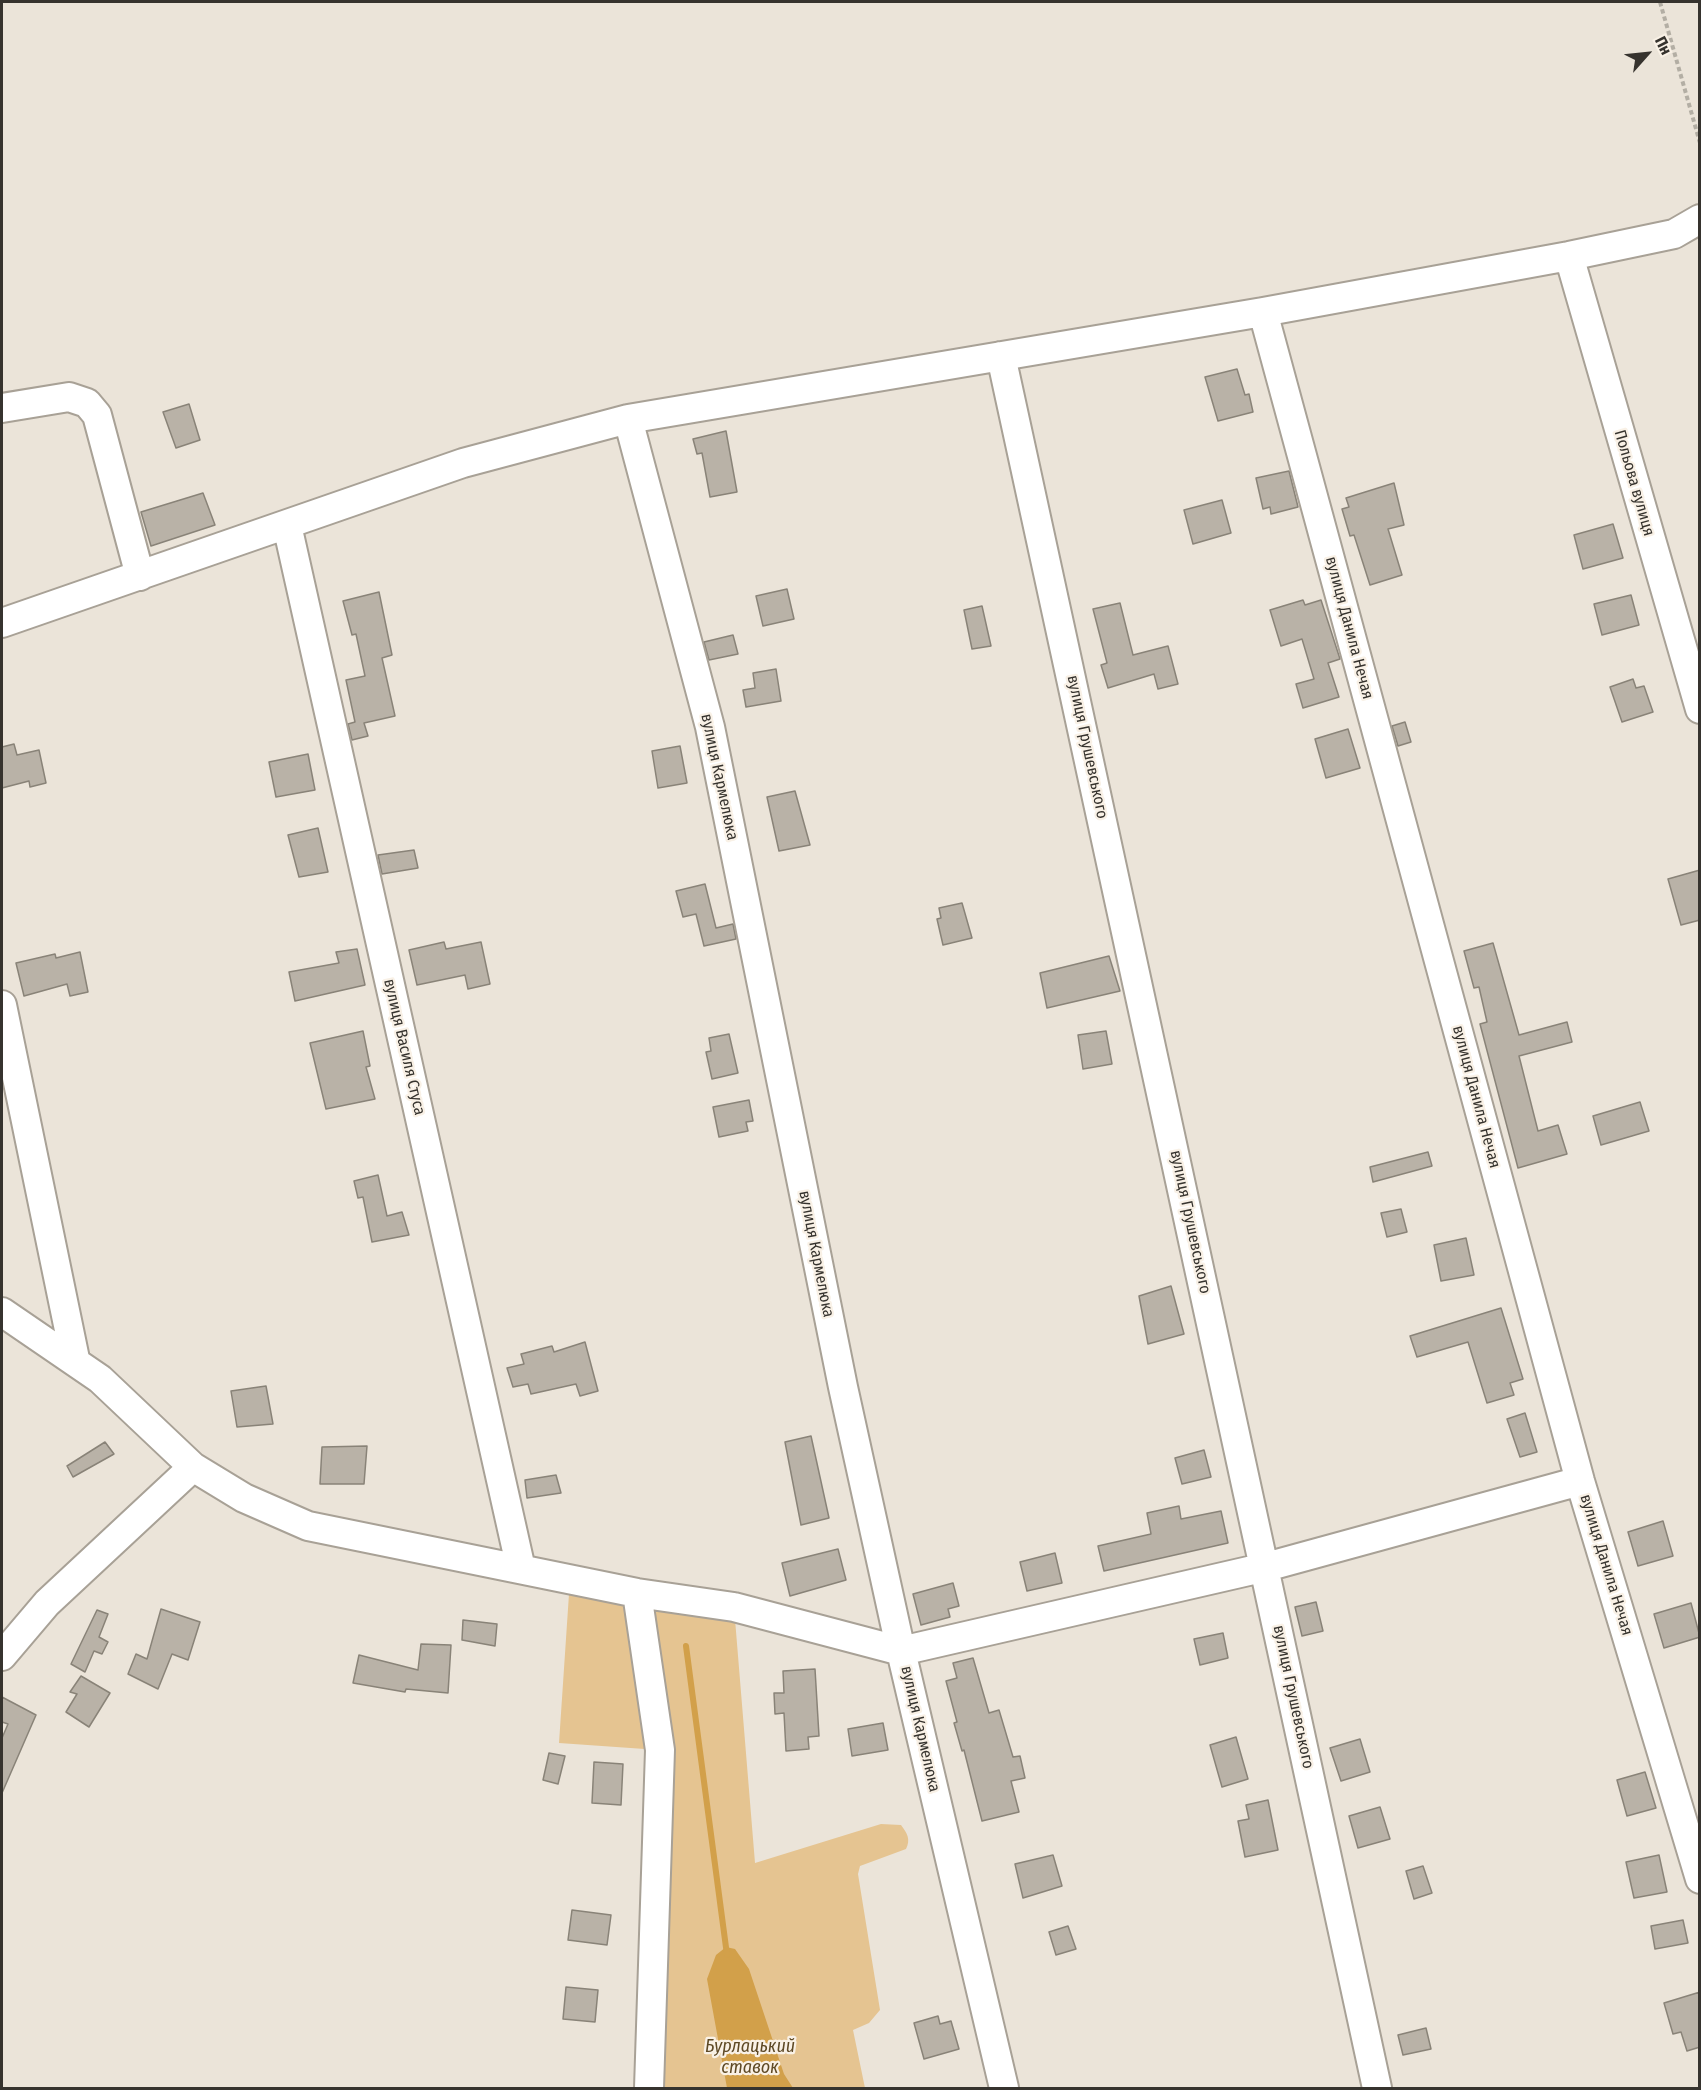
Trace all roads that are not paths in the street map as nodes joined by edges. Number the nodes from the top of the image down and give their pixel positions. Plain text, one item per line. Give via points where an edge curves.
1 (1700, 219) edge
2 (1569, 256) junction
3 (1263, 312) junction
4 (1001, 356) junction
5 (2, 408) edge
6 (628, 419) junction
7 (287, 525) junction
8 (140, 576) junction
9 (2, 622) edge
10 (1700, 709) edge
11 (2, 1005) edge
12 (2, 1312) edge
13 (75, 1359) junction
14 (192, 1467) junction
15 (1580, 1481) junction
16 (1266, 1567) junction
17 (521, 1569) junction
18 (637, 1593) junction
19 (901, 1651) junction
20 (2, 1656) edge
21 (1700, 1879) edge
22 (649, 2088) edge
23 (1004, 2088) edge
24 (1377, 2088) edge

1 - 2 street via 1674,234
2 - 3 street
2 - 10 street, Польова вулиця
3 - 4 street
3 - 15 street, вулиця Данила Нечая
4 - 6 street
4 - 16 street, вулиця Грушевського
5 - 8 street via 69,397 87,402 97,416
6 - 7 street via 463,463
6 - 19 street, вулиця Кармелюка via 710,727 840,1375
7 - 8 street
7 - 17 street, вулиця Василя Стуса
8 - 9 street
11 - 13 street
12 - 13 street
13 - 14 street via 125,1401
14 - 17 street via 244,1498 308,1526
14 - 20 street via 47,1603
15 - 16 street
15 - 21 street, вулиця Данила Нечая
16 - 19 street
16 - 24 street, вулиця Грушевського
17 - 18 street
18 - 19 street via 734,1607
18 - 22 street via 660,1750
19 - 23 street, вулиця Кармелюка

